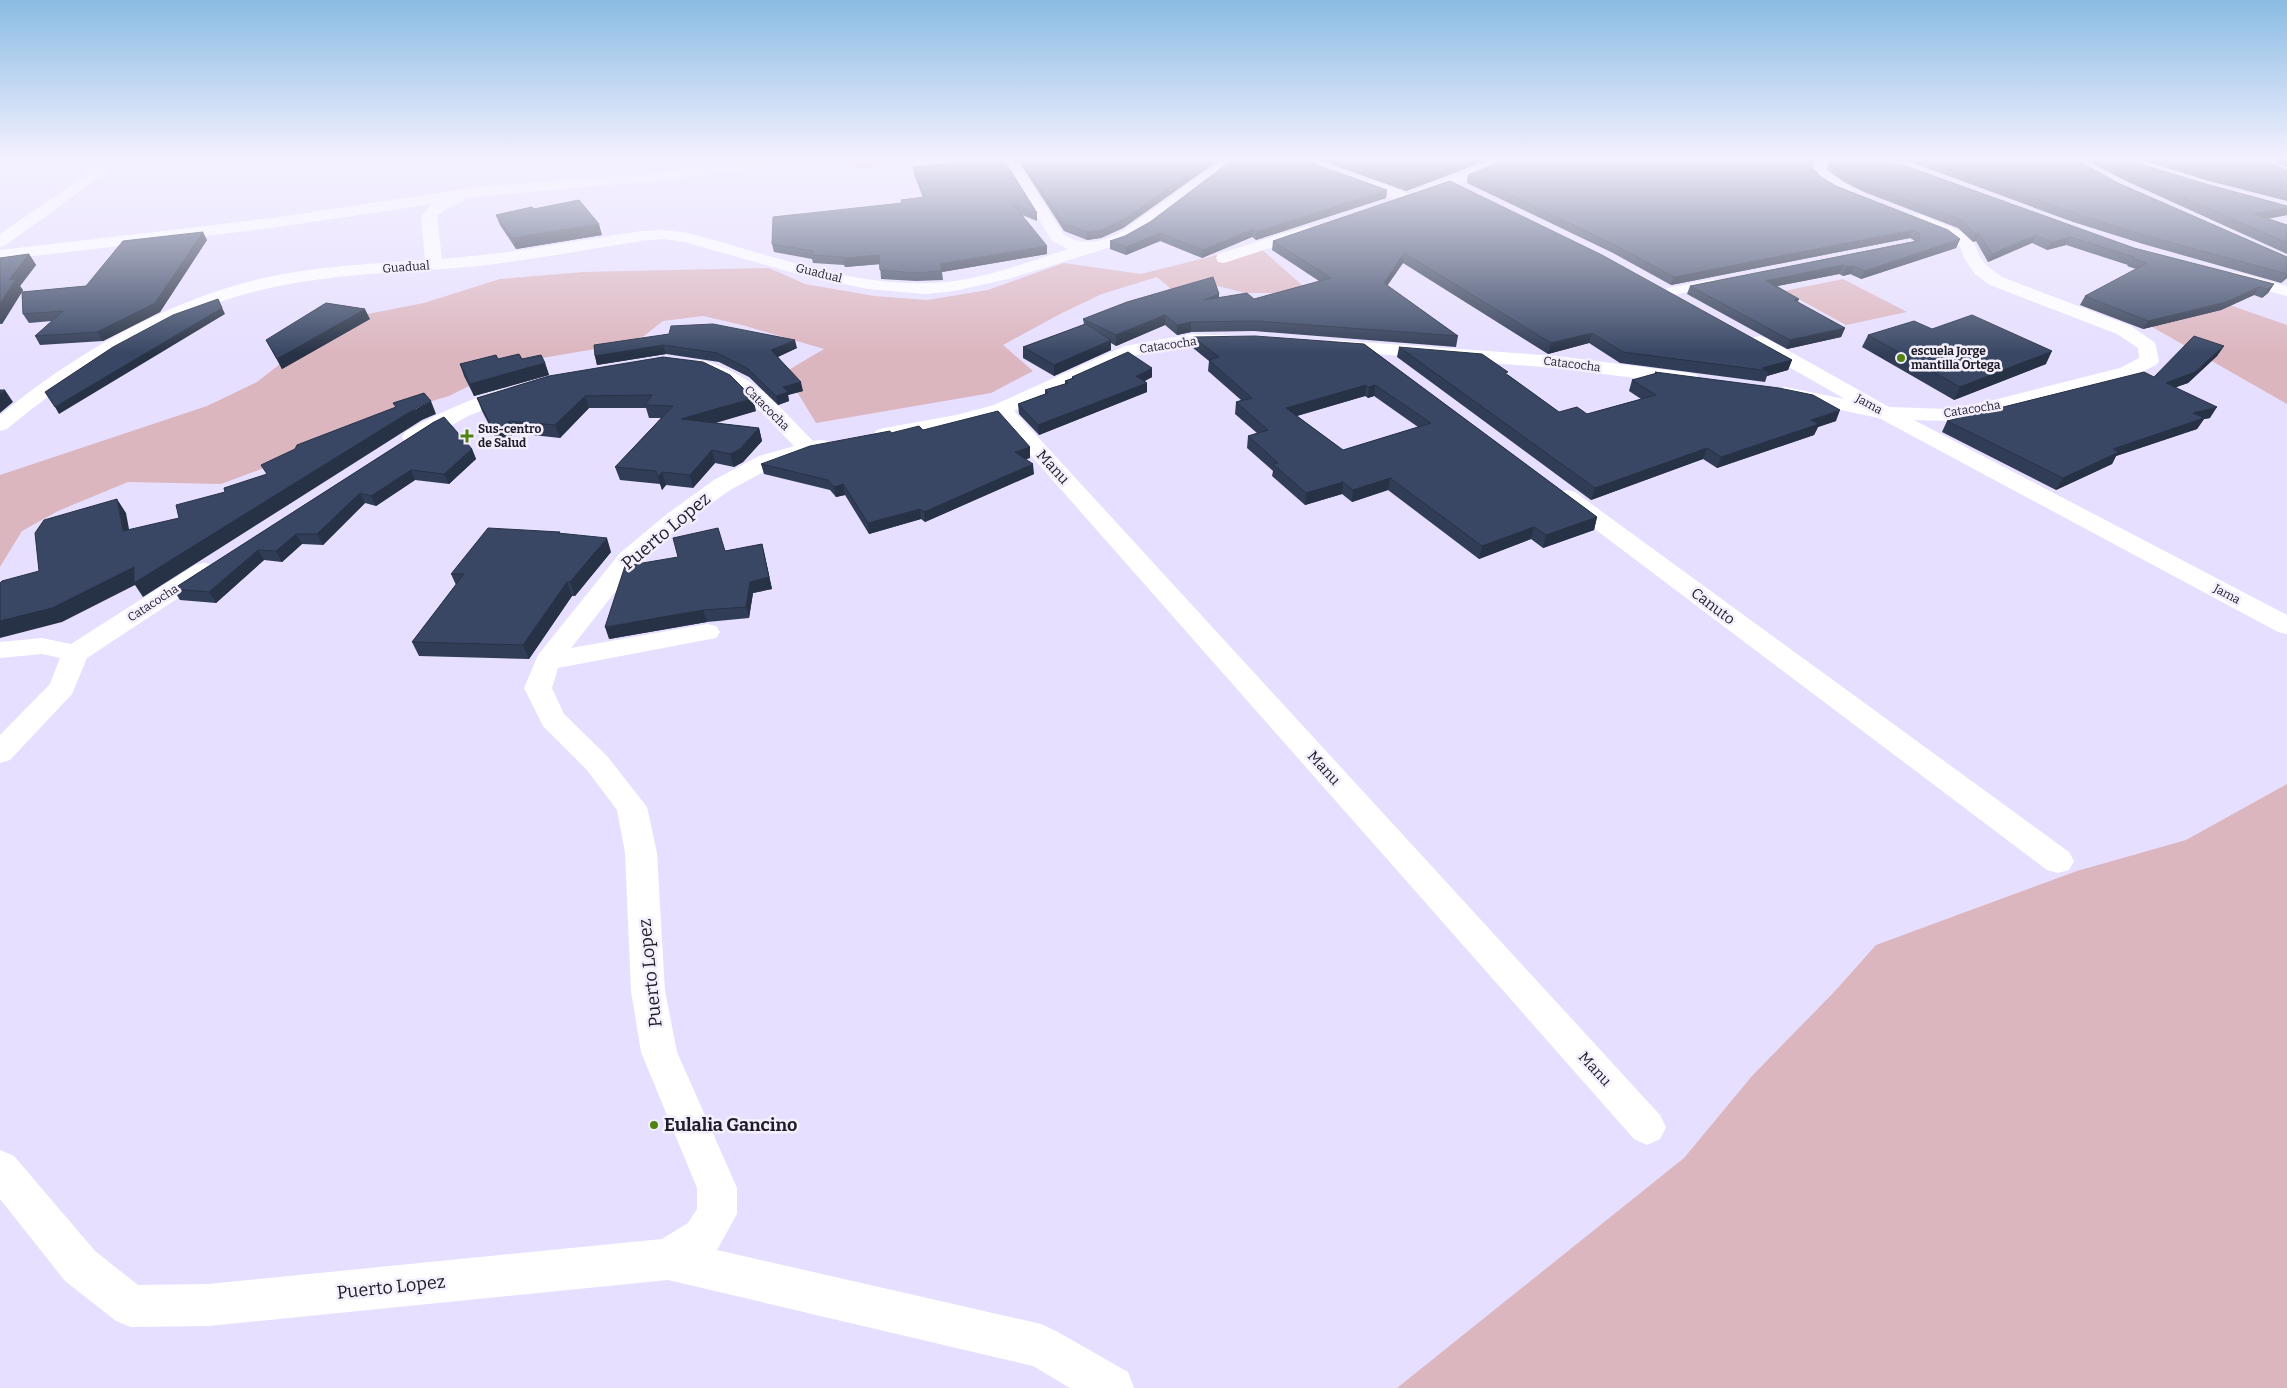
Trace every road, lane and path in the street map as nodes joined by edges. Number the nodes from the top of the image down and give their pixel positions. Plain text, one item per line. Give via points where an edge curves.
1 (24, 225) edge
2 (257, 225) edge
3 (430, 225) edge
4 (1050, 225) edge
5 (1142, 225) edge
6 (1931, 225) edge
7 (1325, 226) edge
8 (0, 242) edge
9 (1087, 248) junction
10 (0, 255) edge
11 (1224, 258) dead end
12 (434, 265) junction
13 (2216, 272) edge
14 (1726, 281) edge
15 (1660, 288) joint
16 (2287, 291) edge
17 (1694, 306) edge
18 (1746, 335) edge
19 (1245, 339) edge
20 (1312, 344) edge
21 (1370, 349) junction
22 (676, 364) edge
23 (1401, 372) edge
24 (1708, 382) edge
25 (531, 388) edge
26 (1765, 389) edge
27 (1001, 409) junction
28 (1885, 413) junction
29 (0, 425) edge
30 (864, 438) edge
31 (822, 446) joint
32 (397, 447) edge
33 (1548, 483) edge
34 (224, 558) edge
35 (2287, 626) edge
36 (707, 632) dead end
37 (0, 650) edge
38 (75, 653) junction
39 (547, 662) junction
40 (0, 753) edge
41 (2058, 861) dead end
42 (1647, 1127) dead end
43 (0, 1169) edge
44 (668, 1259) junction
45 (1112, 1388) edge

1 - 8 street
2 - 10 street
3 - 12 street
4 - 9 street via 1058,238
5 - 9 street, Guadual via 1128,235
6 - 28 street, Catacocha via 1952,233 1967,244 1981,270 1996,282 2124,330 2147,346 2149,361 2127,372 1991,407 1948,415
7 - 11 street
9 - 12 street, Guadual via 983,281 951,287 913,288 873,286 838,279 670,235
12 - 29 street, Guadual via 330,273 265,283 208,300 87,361 28,400
13 - 16 street
14 - 15 lane
15 - 17 street
18 - 28 street, Jama
19 - 27 street, Catacocha via 1190,340 1132,350
20 - 21 street, Catacocha
21 - 23 street
21 - 24 street, Catacocha via 1556,362
22 - 31 street, Catacocha via 712,368 741,382
25 - 32 street via 484,401 430,426
26 - 28 street, Catacocha
27 - 30 street, Catacocha via 958,421
27 - 42 street, Manu
28 - 35 street, Jama
31 - 39 street, Puerto Lopez via 767,461 722,485 675,519 629,558
33 - 41 street, Canuto
34 - 38 street, Catacocha
36 - 39 street
37 - 38 street via 42,646
38 - 40 street via 62,688
39 - 44 street, Puerto Lopez via 538,688 554,719 597,763 632,807 640,853 648,991 660,1052 717,1188 717,1214 702,1237
43 - 44 street, Puerto Lopez via 80,1266 131,1306 208,1305
44 - 45 street via 1041,1346

